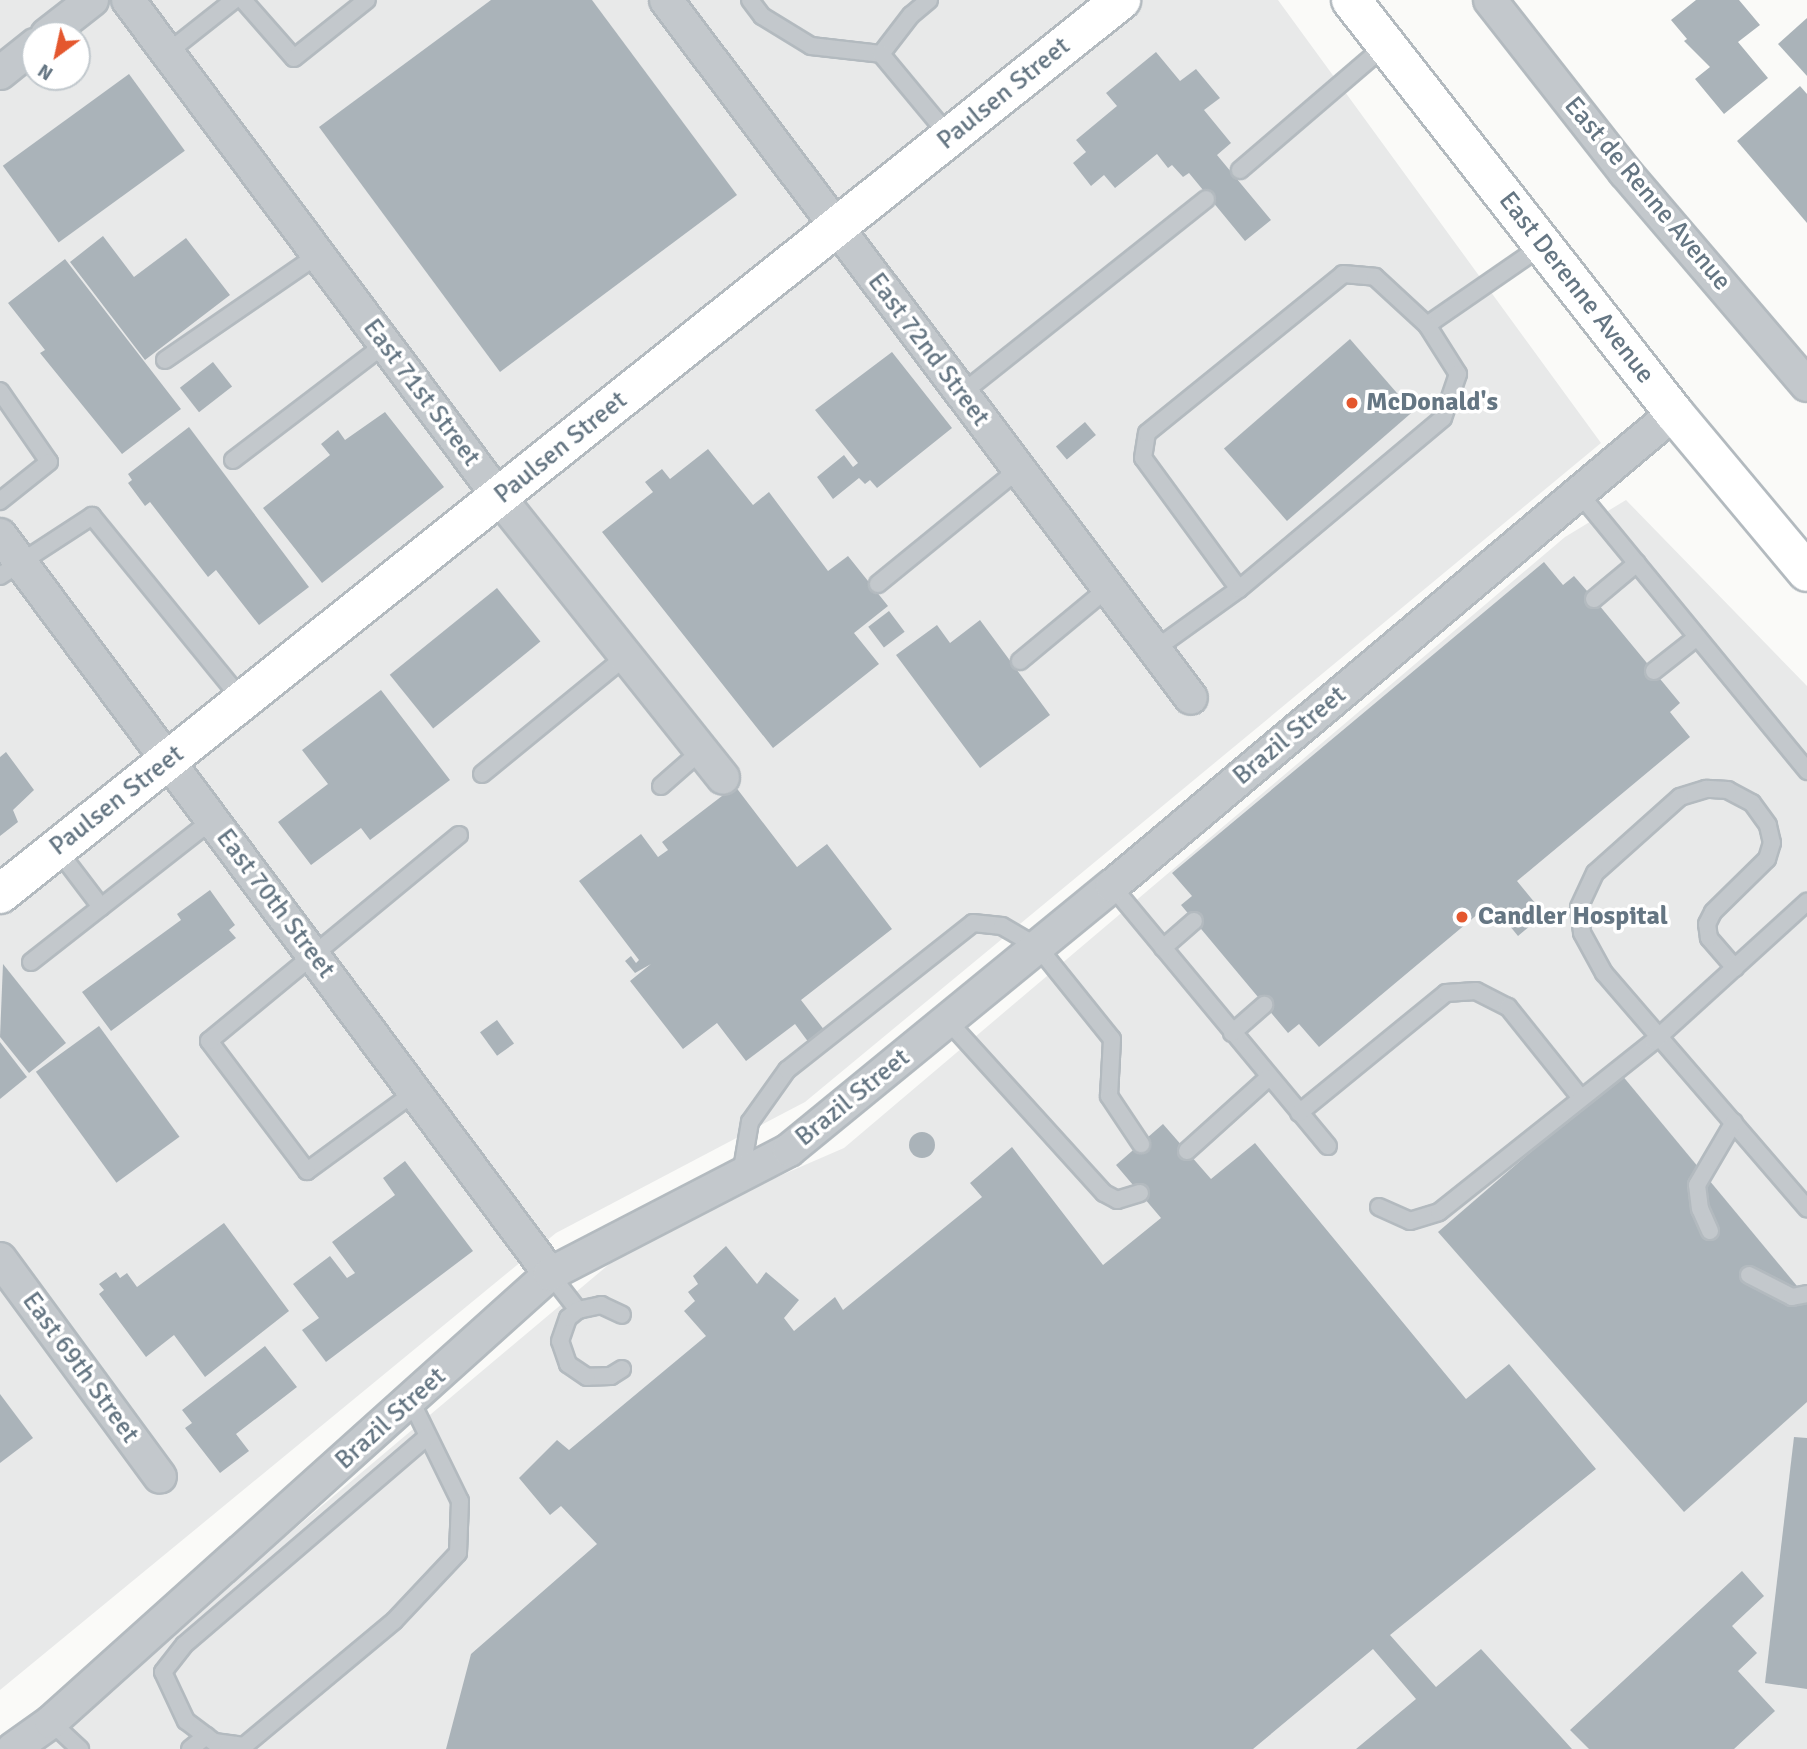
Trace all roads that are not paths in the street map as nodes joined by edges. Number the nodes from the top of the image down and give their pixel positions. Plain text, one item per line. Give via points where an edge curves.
1 (92, 0) edge
2 (128, 0) edge
3 (234, 0) edge
4 (243, 0) edge
5 (367, 0) edge
6 (666, 0) edge
7 (750, 0) edge
8 (929, 0) edge
9 (1121, 0) edge
10 (1351, 0) edge
11 (1490, 0) edge
12 (65, 21) edge
13 (1386, 45) junction
14 (167, 53) junction
15 (881, 54) junction
16 (21, 56) edge
17 (0, 73) edge
18 (950, 137) junction
19 (1240, 170) dead end
20 (1206, 199) dead end
21 (836, 228) junction
22 (1543, 245) junction
23 (318, 255) junction
24 (1427, 325) junction
25 (385, 344) junction
26 (165, 360) dead end
27 (1807, 385) edge
28 (0, 391) edge
29 (961, 394) junction
30 (1674, 413) junction
31 (233, 460) dead end
32 (1018, 470) junction
33 (1579, 493) junction
34 (499, 497) junction
35 (0, 501) edge
36 (0, 535) edge
37 (1637, 564) junction
38 (10, 569) edge
39 (1807, 572) edge
40 (878, 584) dead end
41 (1108, 589) junction
42 (1239, 589) junction
43 (1594, 599) dead end
44 (1697, 637) junction
45 (1154, 650) junction
46 (626, 656) junction
47 (1020, 661) dead end
48 (1654, 671) dead end
49 (1191, 698) dead end
50 (243, 701) junction
51 (701, 751) junction
52 (168, 761) junction
53 (1807, 771) edge
54 (482, 774) dead end
55 (723, 778) dead end
56 (661, 786) dead end
57 (212, 820) junction
58 (459, 835) dead end
59 (57, 849) junction
60 (1112, 886) junction
61 (0, 894) edge
62 (1807, 902) edge
63 (101, 907) junction
64 (1194, 921) dead end
65 (1038, 947) junction
66 (1163, 948) junction
67 (312, 954) junction
68 (31, 962) dead end
69 (1735, 968) junction
70 (1264, 1005) dead end
71 (948, 1021) junction
72 (1232, 1033) junction
73 (1661, 1035) junction
74 (1268, 1078) junction
75 (415, 1092) junction
76 (1580, 1097) junction
77 (1299, 1112) junction
78 (1734, 1122) junction
79 (1141, 1144) dead end
80 (1328, 1146) dead end
81 (1187, 1151) dead end
82 (741, 1175) junction
83 (1140, 1193) dead end
84 (1379, 1207) dead end
85 (1807, 1208) edge
86 (1710, 1231) dead end
87 (0, 1259) edge
88 (550, 1274) junction
89 (1749, 1275) dead end
90 (1807, 1294) edge
91 (578, 1310) junction
92 (622, 1315) dead end
93 (622, 1369) dead end
94 (411, 1401) junction
95 (427, 1437) junction
96 (160, 1477) dead end
97 (51, 1722) junction
98 (206, 1736) junction
99 (13, 1749) edge
100 (80, 1749) edge
101 (190, 1749) edge

1 - 12 street
2 - 14 street, East 71st Street
3 - 14 lane
4 - 5 lane via 294,58
6 - 21 street, East 72nd Street
7 - 15 lane via 762,16 811,46
8 - 15 lane
9 - 18 main road, Paulsen Street
10 - 13 main road, East Derenne Avenue
11 - 27 street, East de Renne Avenue via 1625,172
13 - 19 lane
13 - 22 main road, East Derenne Avenue
14 - 23 street, East 71st Street
15 - 18 lane
16 - 17 street
18 - 21 main road, Paulsen Street
20 - 29 lane
21 - 29 street, East 72nd Street
21 - 34 main road, Paulsen Street
22 - 24 lane
22 - 30 main road, East Derenne Avenue
23 - 25 street, East 71st Street
23 - 26 lane
24 - 42 lane via 1458,374 1443,418
24 - 42 lane via 1375,277 1343,274 1147,433 1143,458
25 - 31 lane
25 - 34 street, East 71st Street
28 - 35 lane via 49,462
29 - 32 street, East 72nd Street
30 - 33 street, Brazil Street
30 - 39 main road, East Derenne Avenue
32 - 40 lane
32 - 41 street, East 72nd Street
33 - 37 lane
33 - 60 street, Brazil Street
34 - 46 street, East 71st Street
34 - 50 main road, Paulsen Street
36 - 38 street, East 70th Street
37 - 43 lane
37 - 44 lane
38 - 50 lane via 92,516
38 - 52 street, East 70th Street
41 - 45 street, East 72nd Street
41 - 47 lane
42 - 45 lane
44 - 48 lane
44 - 53 lane
45 - 49 street, East 72nd Street
46 - 51 street, East 71st Street
46 - 54 lane
50 - 52 main road, Paulsen Street
51 - 55 street, East 71st Street
51 - 56 lane
52 - 57 street, East 70th Street
52 - 59 main road, Paulsen Street
57 - 63 lane
57 - 67 street, East 70th Street
58 - 67 lane
59 - 61 main road, Paulsen Street
59 - 63 lane
60 - 65 street, Brazil Street
60 - 66 lane
62 - 69 lane
63 - 68 lane
64 - 66 lane
65 - 71 street, Brazil Street
65 - 79 lane via 1112,1038 1109,1096
65 - 82 lane via 1002,926 973,923 787,1070 750,1122
66 - 72 lane
67 - 75 street, East 70th Street
67 - 75 lane via 209,1041 307,1171
69 - 73 lane
69 - 73 lane via 1709,938 1707,925 1713,912 1767,859 1772,843 1768,825 1752,803 1728,790 1706,789 1680,797 1595,873 1579,908 1582,933 1604,973
70 - 72 lane
71 - 82 street, Brazil Street via 789,1150
71 - 83 lane via 1104,1193 1117,1200
72 - 74 lane
73 - 76 lane
73 - 78 lane
74 - 77 lane
74 - 81 lane
75 - 88 street, East 70th Street
76 - 77 lane via 1508,1007 1476,991 1446,993
76 - 84 lane via 1439,1212 1410,1221
77 - 80 lane
78 - 85 lane
78 - 86 lane via 1697,1185 1700,1209
82 - 88 street, Brazil Street
87 - 96 street, East 69th Street
88 - 91 lane
88 - 94 street, Brazil Street
89 - 90 lane via 1792,1297
91 - 92 lane via 601,1305
91 - 93 lane via 562,1329 562,1353 568,1364 587,1377 611,1376
94 - 95 lane
94 - 97 street, Brazil Street
95 - 98 lane via 184,1645 163,1672 186,1721
95 - 98 lane via 460,1501 458,1553 394,1621 244,1746 214,1742
97 - 99 street, Brazil Street
97 - 100 lane
98 - 101 lane

